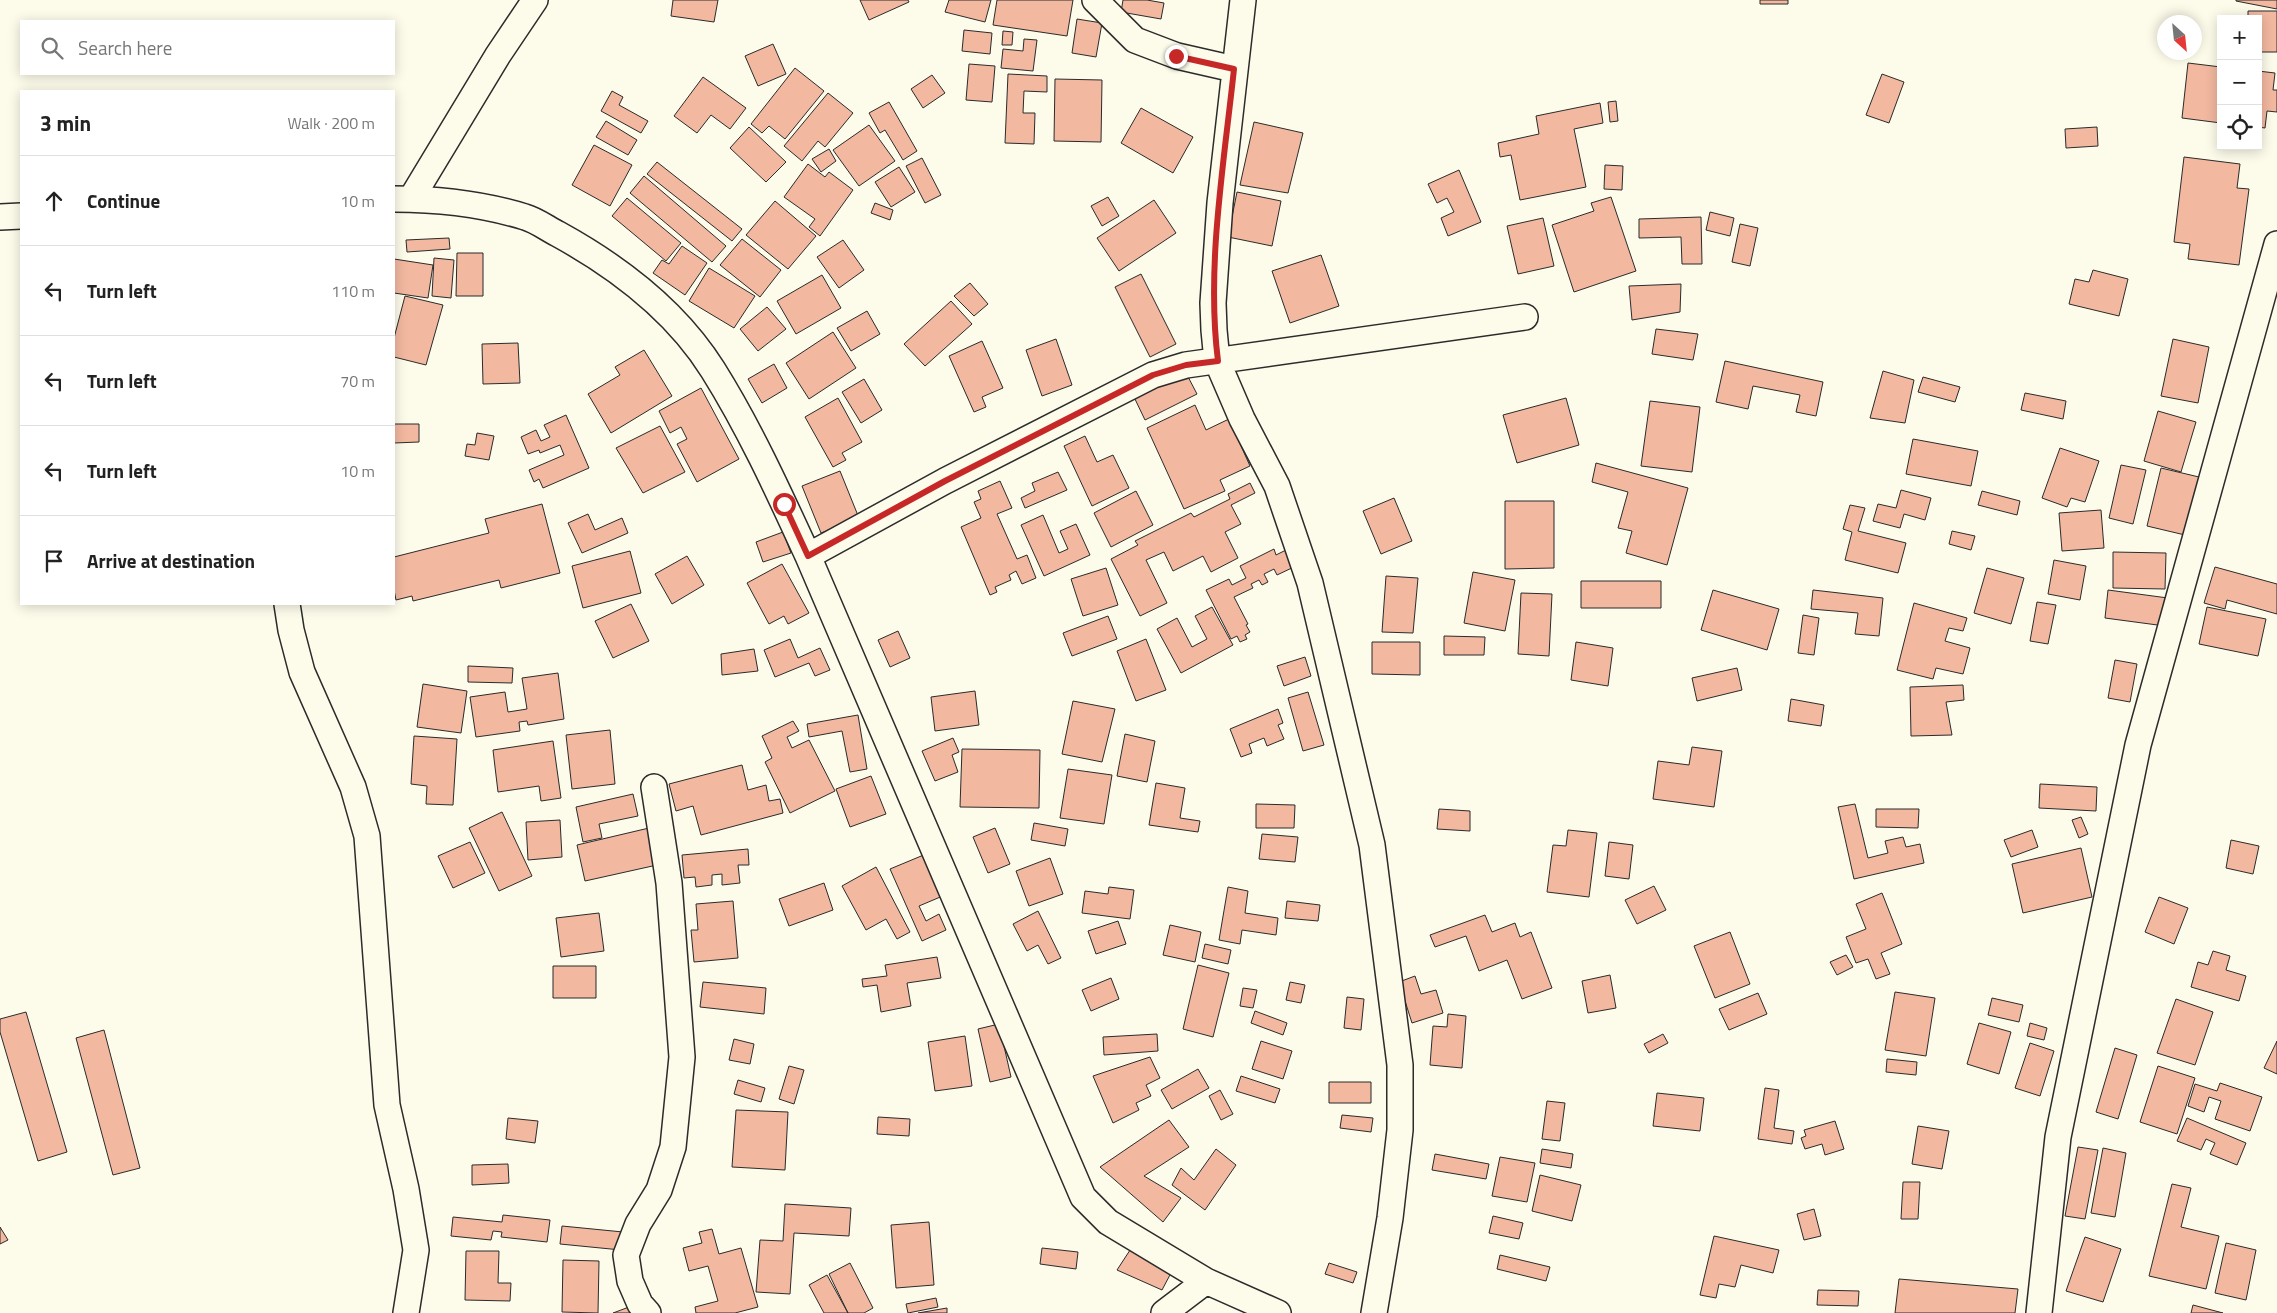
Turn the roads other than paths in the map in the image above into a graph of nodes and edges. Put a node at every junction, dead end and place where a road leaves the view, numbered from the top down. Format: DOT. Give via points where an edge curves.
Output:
graph roads {
  1 [pos="535,0"];
  2 [pos="1095,0"];
  3 [pos="1243,0"];
  4 [pos="1234,69"];
  5 [pos="402,199"];
  6 [pos="20,216"];
  7 [pos="0,217"];
  8 [pos="2277,244"];
  9 [pos="1525,317"];
  10 [pos="1218,361"];
  11 [pos="808,556"];
  12 [pos="287,605"];
  13 [pos="654,787"];
  14 [pos="1206,1282"];
  15 [pos="406,1313"];
  16 [pos="648,1313"];
  17 [pos="1164,1313"];
  18 [pos="1278,1313"];
  19 [pos="1374,1313"];
  20 [pos="2039,1313"];
  1 -- 5 [label="street"];
  2 -- 4 [label="street" via="1135,40 1176,56"];
  3 -- 4 [label="street"];
  4 -- 10 [label="street" via="1214,294"];
  5 -- 11 [label="street" via="477,205 527,217 588,251 645,292 677,324 712,369 761,455"];
  6 -- 7 [label="street"];
  8 -- 20 [label="street" via="2138,745 2058,1137"];
  9 -- 10 [label="street"];
  10 -- 11 [label="street" via="1186,365 1153,375 953,477"];
  10 -- 19 [label="street" via="1242,419 1277,486 1310,583 1372,845 1400,1065 1400,1130 1392,1208"];
  11 -- 14 [label="street" via="1083,1197 1108,1222"];
  12 -- 15 [label="street" via="302,672 353,787 367,836 387,1105 416,1250"];
  13 -- 16 [label="street" via="669,883 682,1056 673,1146 659,1190 638,1224 626,1255 630,1282"];
  14 -- 17 [label="street"];
  14 -- 18 [label="street"];
}
